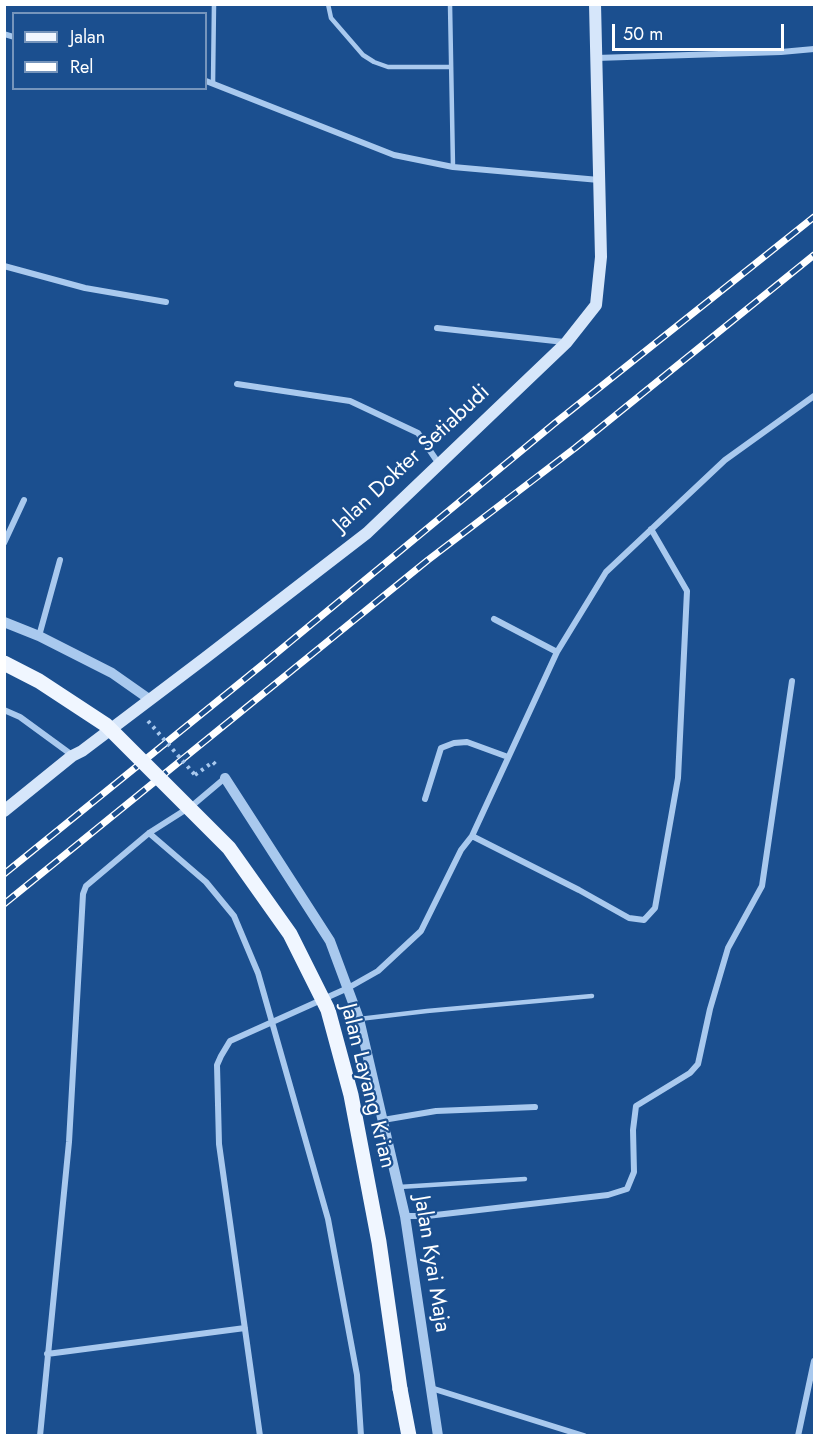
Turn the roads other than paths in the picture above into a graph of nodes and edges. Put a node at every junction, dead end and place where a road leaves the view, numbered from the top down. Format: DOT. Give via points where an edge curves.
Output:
graph roads {
  1 [pos="214,4"];
  2 [pos="328,4"];
  3 [pos="450,4"];
  4 [pos="595,4"];
  5 [pos="814,49"];
  6 [pos="595,58"];
  7 [pos="451,67"];
  8 [pos="207,81"];
  9 [pos="213,83"];
  10 [pos="453,166"];
  11 [pos="599,180"];
  12 [pos="4,266"];
  13 [pos="166,302"];
  14 [pos="437,328"];
  15 [pos="566,343"];
  16 [pos="237,384"];
  17 [pos="814,396"];
  18 [pos="439,464"];
  19 [pos="24,500"];
  20 [pos="651,529"];
  21 [pos="4,543"];
  22 [pos="60,560"];
  23 [pos="494,619"];
  24 [pos="4,622"];
  25 [pos="39,636"];
  26 [pos="557,652"];
  27 [pos="4,663"];
  28 [pos="792,681"];
  29 [pos="149,699"];
  30 [pos="4,710"];
  31 [pos="77,753"];
  32 [pos="508,757"];
  33 [pos="225,778"];
  34 [pos="425,799"];
  35 [pos="4,811"];
  36 [pos="149,833"];
  37 [pos="472,836"];
  38 [pos="348,988"];
  39 [pos="592,996"];
  40 [pos="359,1019"];
  41 [pos="271,1022"];
  42 [pos="535,1107"];
  43 [pos="382,1120"];
  44 [pos="525,1179"];
  45 [pos="399,1187"];
  46 [pos="405,1216"];
  47 [pos="245,1328"];
  48 [pos="47,1354"];
  49 [pos="814,1360"];
  50 [pos="430,1388"];
  51 [pos="40,1436"];
  52 [pos="260,1436"];
  53 [pos="361,1436"];
  54 [pos="409,1436"];
  55 [pos="438,1436"];
  56 [pos="584,1436"];
  57 [pos="798,1436"];
  1 -- 9 [label="lane"];
  2 -- 7 [label="lane" via="331,18 374,62 388,67"];
  3 -- 7 [label="lane"];
  4 -- 6 [label="main road, Jalan Dokter Setiabudi"];
  5 -- 6 [label="street"];
  6 -- 11 [label="main road, Jalan Dokter Setiabudi"];
  7 -- 10 [label="lane"];
  8 -- 9 [label="street"];
  9 -- 10 [label="street" via="394,155"];
  10 -- 11 [label="street"];
  11 -- 15 [label="main road, Jalan Dokter Setiabudi" via="601,257 596,305"];
  12 -- 13 [label="street" via="85,288"];
  14 -- 15 [label="street"];
  15 -- 18 [label="main road, Jalan Dokter Setiabudi"];
  16 -- 18 [label="street" via="350,401 418,433"];
  17 -- 20 [label="street" via="725,460"];
  18 -- 29 [label="main road, Jalan Dokter Setiabudi" via="367,533"];
  19 -- 21 [label="street"];
  20 -- 26 [label="street" via="606,572"];
  20 -- 37 [label="street" via="687,591 678,777 655,908 644,920 629,918"];
  22 -- 25 [label="street"];
  23 -- 26 [label="street"];
  24 -- 25 [label="street"];
  25 -- 29 [label="street" via="112,673"];
  26 -- 32 [label="street"];
  27 -- 54 [label="main road, Jalan Layang Krian, bridge" via="106,725 229,848 290,934 328,1010 351,1095"];
  28 -- 46 [label="street" via="762,886 728,948 698,1064 636,1106 634,1172 627,1190"];
  29 -- 31 [label="main road, Jalan Dokter Setiabudi"];
  30 -- 31 [label="street"];
  31 -- 35 [label="main road, Jalan Dokter Setiabudi"];
  32 -- 34 [label="street" via="467,742 441,748"];
  32 -- 37 [label="street"];
  33 -- 36 [label="street" via="193,805"];
  33 -- 38 [label="street, Jalan Kyai Maja" via="330,941"];
  36 -- 41 [label="street" via="206,882 234,916 258,973"];
  36 -- 48 [label="street" via="86,886 83,894 69,1142"];
  37 -- 38 [label="street" via="461,850 421,931 378,971"];
  38 -- 40 [label="street, Jalan Kyai Maja"];
  38 -- 41 [label="street"];
  39 -- 40 [label="lane"];
  40 -- 43 [label="street, Jalan Kyai Maja"];
  41 -- 47 [label="street" via="230,1041 218,1065 219,1144"];
  41 -- 53 [label="street" via="328,1219 357,1375"];
  42 -- 43 [label="street" via="436,1111"];
  43 -- 45 [label="street, Jalan Kyai Maja"];
  44 -- 45 [label="lane"];
  45 -- 46 [label="street, Jalan Kyai Maja"];
  46 -- 50 [label="street, Jalan Kyai Maja"];
  47 -- 48 [label="street"];
  47 -- 52 [label="street"];
  48 -- 51 [label="street"];
  49 -- 57 [label="street"];
  50 -- 55 [label="street, Jalan Kyai Maja"];
  50 -- 56 [label="street"];
}
